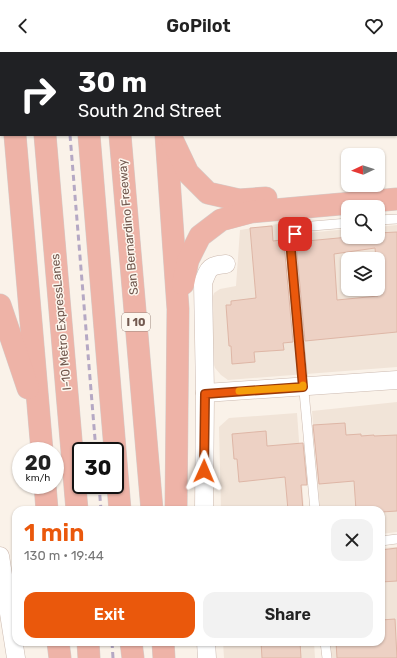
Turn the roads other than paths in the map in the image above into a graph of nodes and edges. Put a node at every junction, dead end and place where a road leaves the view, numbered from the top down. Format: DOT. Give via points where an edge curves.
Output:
graph roads {
  1 [pos="15,136"];
  2 [pos="45,136"];
  3 [pos="89,136"];
  4 [pos="120,136"];
  5 [pos="166,136"];
  6 [pos="171,136"];
  7 [pos="397,187"];
  8 [pos="397,199"];
  9 [pos="397,219"];
  10 [pos="385,220"];
  11 [pos="341,224"];
  12 [pos="226,264"];
  13 [pos="0,305"];
  14 [pos="178,309"];
  15 [pos="397,380"];
  16 [pos="303,387"];
  17 [pos="205,394"];
  18 [pos="39,424"];
  19 [pos="41,442"];
  20 [pos="46,494"];
  21 [pos="47,506"];
  22 [pos="77,506"];
  23 [pos="120,506"];
  24 [pos="152,506"];
  25 [pos="176,506"];
  26 [pos="204,506"];
  27 [pos="315,506"];
  28 [pos="397,539"];
  29 [pos="385,540"];
  30 [pos="0,556"];
  31 [pos="12,632"];
  32 [pos="14,646"];
  33 [pos="58,646"];
  34 [pos="88,646"];
  35 [pos="131,646"];
  36 [pos="163,646"];
  37 [pos="206,646"];
  38 [pos="326,646"];
  39 [pos="16,658"];
  40 [pos="60,658"];
  41 [pos="89,658"];
  42 [pos="132,658"];
  43 [pos="164,658"];
  44 [pos="207,658"];
  45 [pos="327,658"];
  1 -- 18 [label="highway"];
  2 -- 22 [label="highway, I-10 Metro ExpressLanes"];
  3 -- 23 [label="highway"];
  4 -- 24 [label="highway, San Bernardino Freeway / I 10"];
  5 -- 14 [label="highway"];
  6 -- 7 [label="highway" via="188,173 208,193 216,195 239,200"];
  8 -- 14 [label="highway" via="251,212 221,220 200,236 188,260"];
  9 -- 10 [label="lane"];
  11 -- 16 [label="lane" via="300,227 290,240"];
  12 -- 17 [label="street" via="213,266 207,272 203,283"];
  13 -- 18 [label="highway"];
  14 -- 25 [label="highway"];
  15 -- 16 [label="street"];
  16 -- 17 [label="street"];
  16 -- 27 [label="lane"];
  17 -- 26 [label="street"];
  18 -- 19 [label="highway"];
  20 -- 21 [label="highway"];
  28 -- 29 [label="lane"];
  30 -- 31 [label="street"];
  32 -- 39 [label="street"];
  33 -- 40 [label="highway"];
  34 -- 41 [label="highway"];
  35 -- 42 [label="highway"];
  36 -- 43 [label="highway"];
  37 -- 44 [label="street"];
  38 -- 45 [label="lane"];
}
